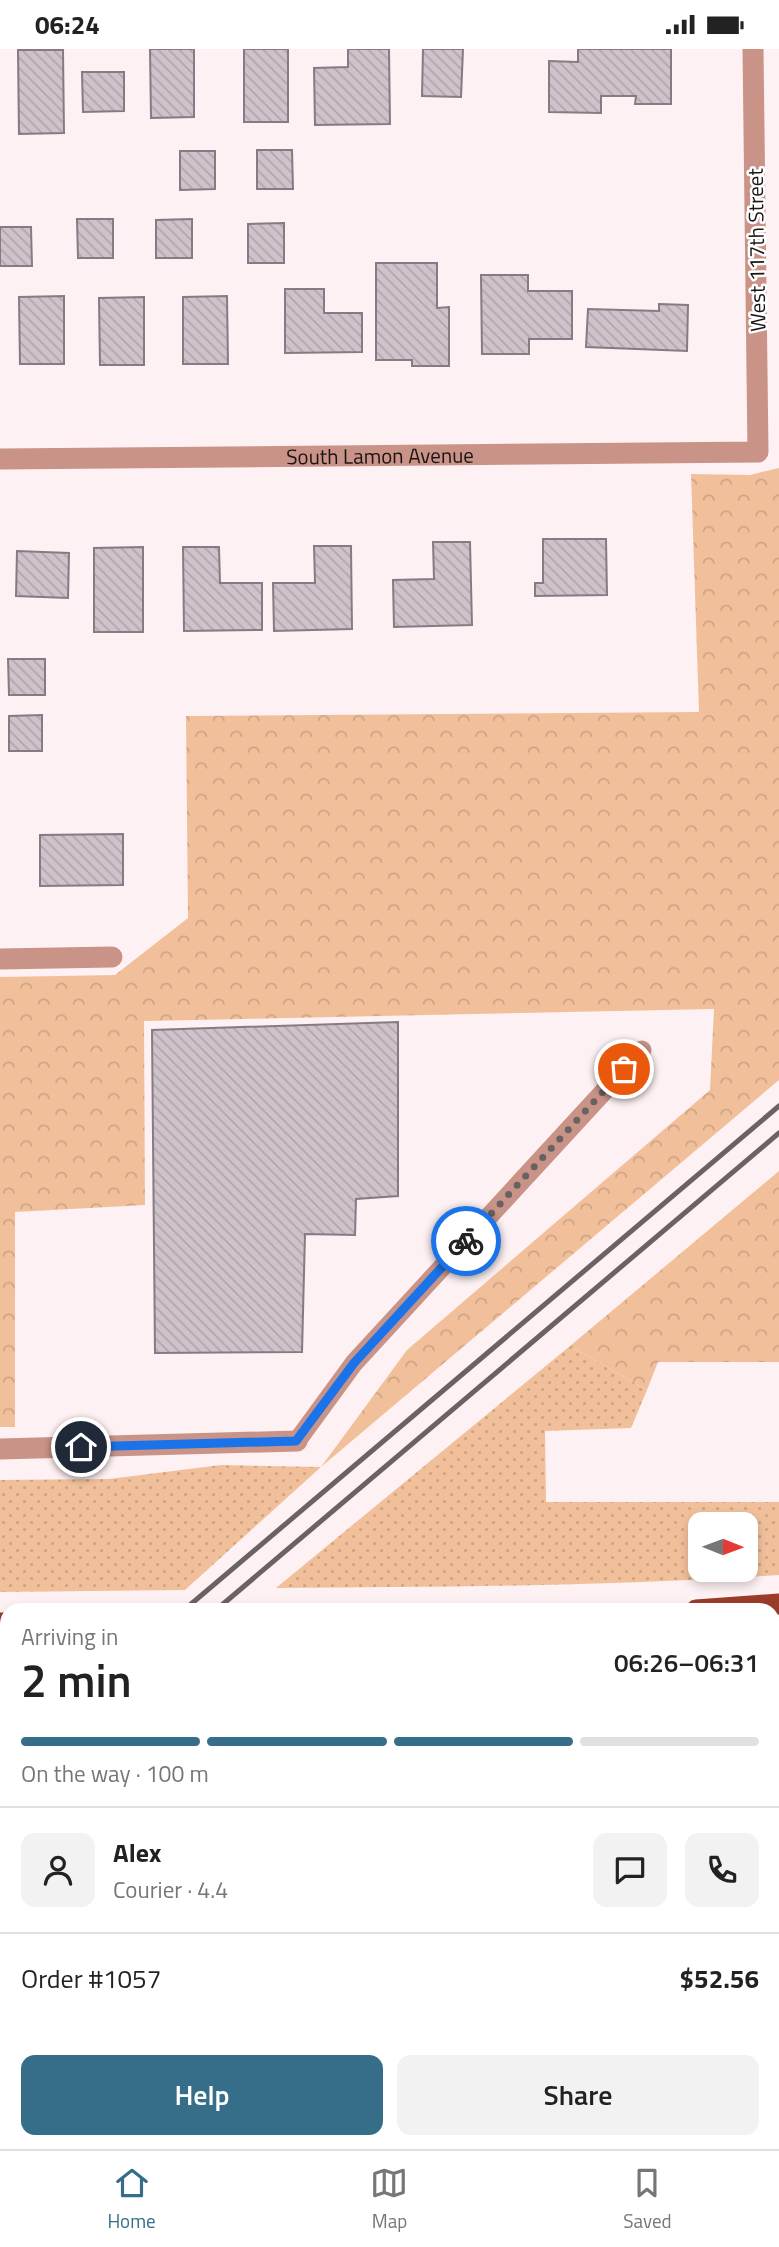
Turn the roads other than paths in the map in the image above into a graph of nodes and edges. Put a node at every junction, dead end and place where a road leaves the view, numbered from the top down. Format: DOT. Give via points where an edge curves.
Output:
graph roads {
  1 [pos="753,49"];
  2 [pos="758,452"];
  3 [pos="0,459"];
  4 [pos="112,957"];
  5 [pos="0,959"];
  6 [pos="642,1050"];
  7 [pos="296,1441"];
  8 [pos="0,1449"];
  1 -- 2 [label="street, West 117th Street"];
  2 -- 3 [label="street, South Lamon Avenue"];
  4 -- 5 [label="street"];
  6 -- 7 [label="lane" via="354,1363"];
  7 -- 8 [label="street"];
}
